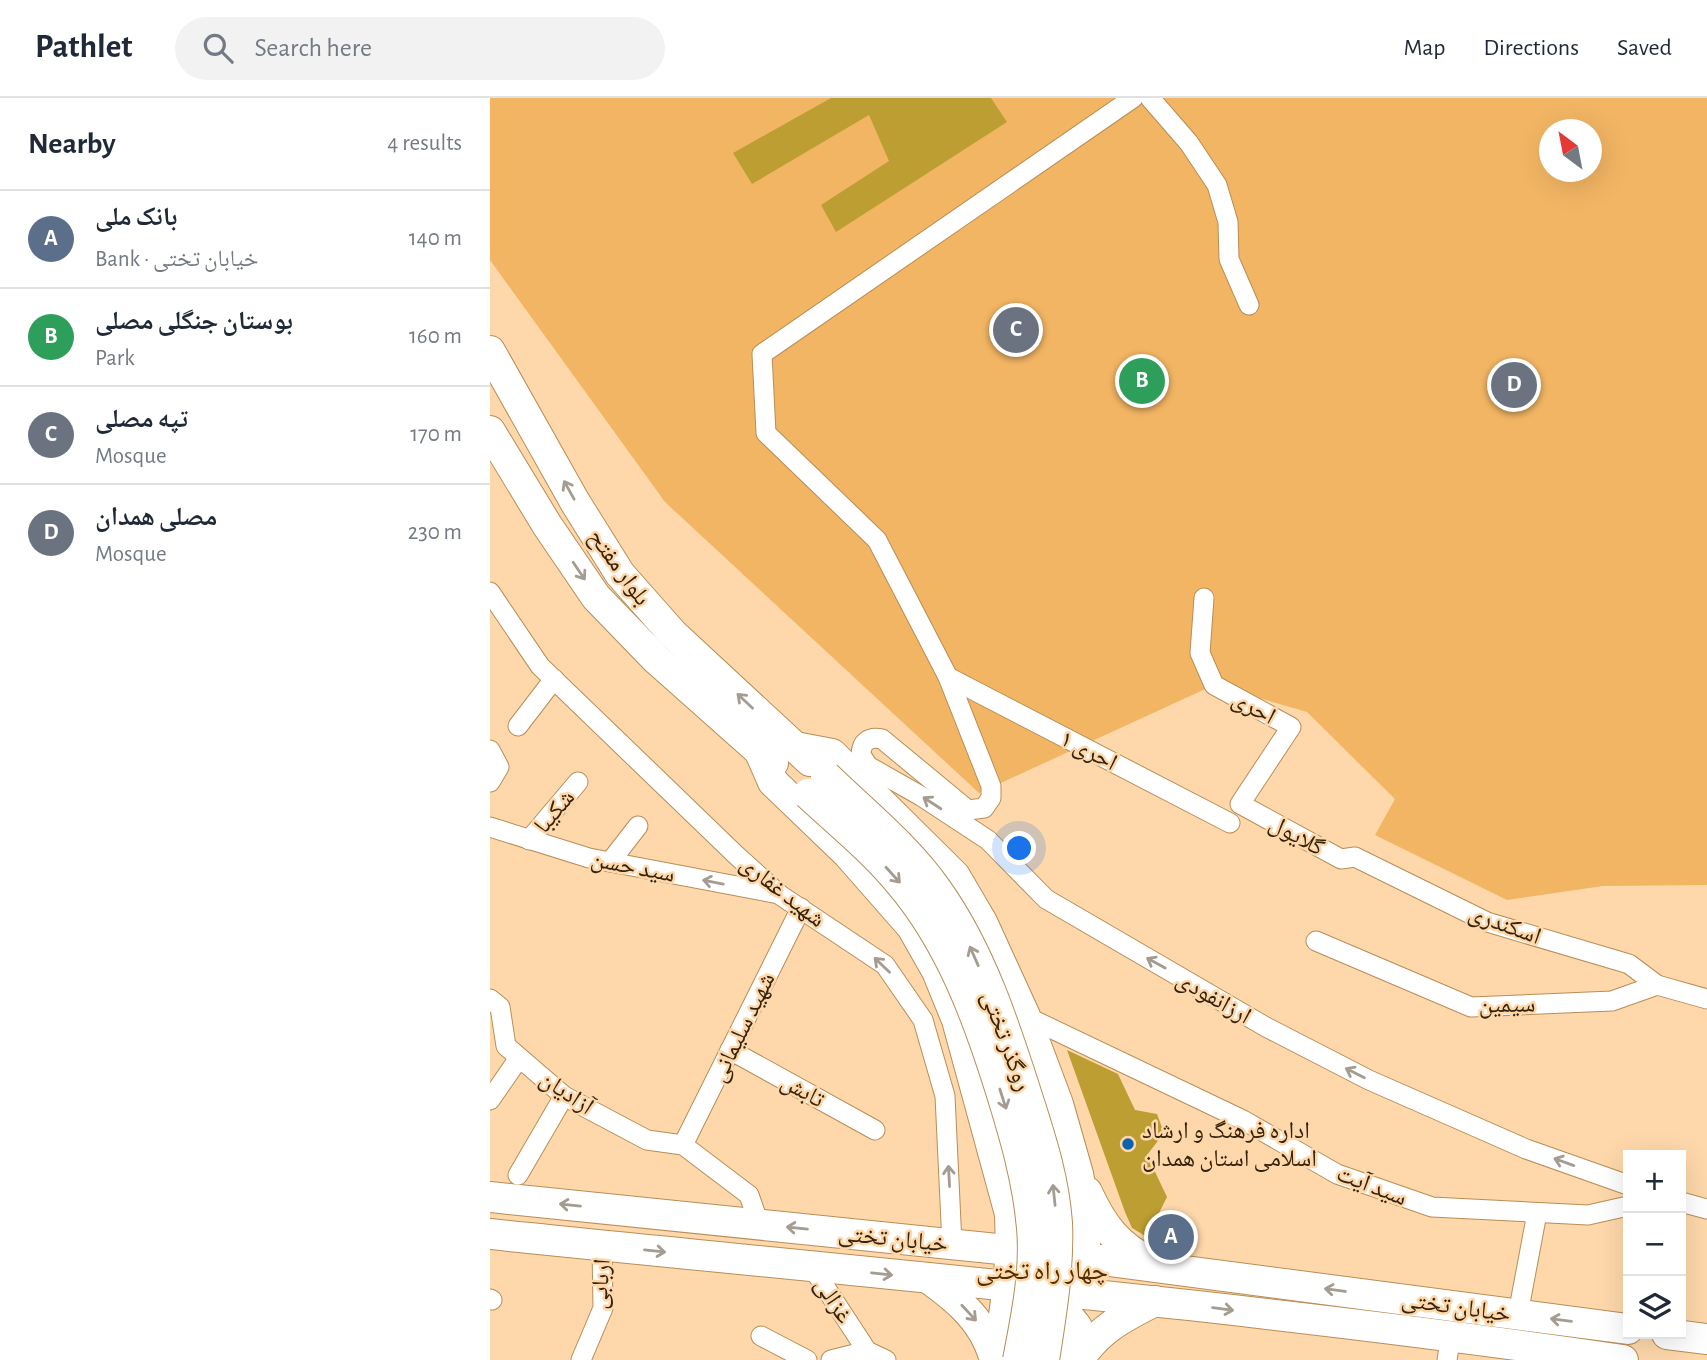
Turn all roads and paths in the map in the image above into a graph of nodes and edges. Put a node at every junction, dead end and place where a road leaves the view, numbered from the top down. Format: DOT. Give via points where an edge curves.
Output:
graph roads {
  1 [pos="1133,98"];
  2 [pos="1150,98"];
  3 [pos="1250,305"];
  4 [pos="490,351"];
  5 [pos="490,430"];
  6 [pos="491,596"];
  7 [pos="1204,598"];
  8 [pos="948,677"];
  9 [pos="554,679"];
  10 [pos="518,726"];
  11 [pos="490,750"];
  12 [pos="759,750"];
  13 [pos="868,766"];
  14 [pos="822,774"];
  15 [pos="490,782"];
  16 [pos="578,782"];
  17 [pos="1240,804"];
  18 [pos="1230,823"];
  19 [pos="638,826"];
  20 [pos="490,827"];
  21 [pos="529,840"];
  22 [pos="1355,857"];
  23 [pos="610,862"];
  24 [pos="780,895"];
  25 [pos="801,908"];
  26 [pos="1316,941"];
  27 [pos="1657,985"];
  28 [pos="490,999"];
  29 [pos="1707,999"];
  30 [pos="1025,1016"];
  31 [pos="730,1050"];
  32 [pos="519,1058"];
  33 [pos="564,1096"];
  34 [pos="490,1100"];
  35 [pos="875,1130"];
  36 [pos="989,1137"];
  37 [pos="683,1145"];
  38 [pos="1078,1174"];
  39 [pos="518,1175"];
  40 [pos="1623,1183"];
  41 [pos="490,1197"];
  42 [pos="1686,1203"];
  43 [pos="1623,1207"];
  44 [pos="1707,1209"];
  45 [pos="1085,1213"];
  46 [pos="1537,1213"];
  47 [pos="1010,1214"];
  48 [pos="759,1224"];
  49 [pos="490,1234"];
  50 [pos="956,1244"];
  51 [pos="602,1246"];
  52 [pos="1011,1250"];
  53 [pos="1086,1258"];
  54 [pos="813,1267"];
  55 [pos="1164,1268"];
  56 [pos="928,1278"];
  57 [pos="1009,1286"];
  58 [pos="1084,1294"];
  59 [pos="1155,1301"];
  60 [pos="1518,1314"];
  61 [pos="1003,1320"];
  62 [pos="1623,1328"];
  63 [pos="761,1336"];
  64 [pos="1686,1336"];
  65 [pos="1707,1339"];
  66 [pos="1449,1347"];
  67 [pos="867,1351"];
  68 [pos="581,1360"];
  69 [pos="807,1360"];
  70 [pos="831,1360"];
  71 [pos="886,1360"];
  72 [pos="996,1360"];
  73 [pos="1018,1360"];
  74 [pos="1044,1360"];
  75 [pos="1073,1360"];
  76 [pos="1079,1360"];
  77 [pos="1623,1360"];
  1 -- 8 [label="street" via="762,354 766,433 877,540"];
  2 -- 3 [label="street" via="1217,185 1228,222 1229,259"];
  14 -- 4 [label="main road, بلوار مفتح, one-way" via="673,634 620,574"];
  5 -- 12 [label="main road, بلوار مفتح, one-way" via="596,597 656,659"];
  6 -- 9 [label="street, شهید غفاری"];
  7 -- 17 [label="street, احری" via="1200,653 1214,685 1291,727"];
  8 -- 13 [label="street" via="991,786 988,804 968,810 882,739 864,743 861,755"];
  8 -- 18 [label="street, احری ۱"];
  9 -- 10 [label="street"];
  9 -- 24 [label="street, شهید غفاری"];
  11 -- 15 [label="street" via="499,767"];
  12 -- 14 [label="main road, بلوار مفتح"];
  12 -- 36 [label="main road" via="773,782 848,854 912,927 957,1020"];
  13 -- 14 [label="street, ارزانفودی"];
  40 -- 13 [label="street, ارزانفودی, one-way" via="1526,1149 1368,1080 1266,1027 1045,899 988,840"];
  14 -- 30 [label="main road" via="955,876 982,922"];
  14 -- 73 [label="main road, روگذر تختی, one-way, bridge" via="920,910 952,963 981,1031 1014,1133 1032,1229"];
  74 -- 14 [label="main road, روگذر تختی, one-way, bridge" via="1057,1244 1053,1184 1000,1014 965,936 936,888"];
  16 -- 21 [label="street, شکیبا"];
  17 -- 22 [label="street, گلایول" via="1341,859"];
  19 -- 23 [label="street"];
  20 -- 21 [label="street, سید حسن"];
  21 -- 23 [label="street, سید حسن"];
  22 -- 27 [label="street, اسکندری" via="1487,922 1629,964"];
  24 -- 23 [label="street, سید حسن, one-way"];
  24 -- 25 [label="street, شهید غفاری"];
  25 -- 31 [label="street, شهید سلیمانی"];
  50 -- 25 [label="street, شهید غفاری, one-way" via="944,1096 923,1020 884,965"];
  26 -- 27 [label="street, سیمین" via="1471,1007 1612,1001"];
  27 -- 29 [label="street"];
  28 -- 32 [label="street, آزادیان" via="500,1007 506,1046"];
  30 -- 38 [label="main road"];
  30 -- 46 [label="street, سید آیت" via="1243,1120 1337,1174 1432,1207"];
  31 -- 35 [label="street, تابش"];
  31 -- 37 [label="street, شهید سلیمانی"];
  32 -- 33 [label="street, آزادیان"];
  32 -- 34 [label="street"];
  33 -- 37 [label="street, آزادیان" via="648,1140"];
  33 -- 39 [label="street"];
  36 -- 47 [label="main road"];
  36 -- 50 [label="main road" via="995,1218 981,1237"];
  37 -- 48 [label="street" via="749,1195"];
  38 -- 45 [label="main road"];
  38 -- 55 [label="main road" via="1111,1235 1129,1251"];
  48 -- 41 [label="main road, خیابان تختی, one-way"];
  42 -- 44 [label="street"];
  43 -- 46 [label="street, سید آیت" via="1588,1215"];
  45 -- 47 [label="main road" via="1061,1234 1043,1237 1026,1230"];
  45 -- 53 [label="main road"];
  46 -- 60 [label="street"];
  47 -- 52 [label="main road"];
  50 -- 48 [label="main road, خیابان تختی, one-way"];
  49 -- 51 [label="main road, خیابان تختی"];
  50 -- 52 [label="main road, خیابان تختی"];
  51 -- 54 [label="main road, خیابان تختی, one-way"];
  51 -- 68 [label="street, اربابی" via="603,1308"];
  52 -- 53 [label="main road, خیابان تختی"];
  52 -- 57 [label="main road"];
  53 -- 55 [label="main road, خیابان تختی"];
  53 -- 58 [label="main road"];
  54 -- 56 [label="main road, خیابان تختی, one-way"];
  54 -- 67 [label="street, غزالی"];
  60 -- 55 [label="main road, خیابان تختی, one-way"];
  56 -- 57 [label="main road, خیابان تختی"];
  56 -- 72 [label="main road, one-way" via="981,1326"];
  57 -- 58 [label="main road, خیابان تختی"];
  57 -- 61 [label="main road"];
  58 -- 59 [label="main road, خیابان تختی"];
  59 -- 66 [label="main road, خیابان تختی, one-way"];
  59 -- 76 [label="main road" via="1110,1326"];
  62 -- 60 [label="main road, خیابان تختی, one-way"];
  61 -- 72 [label="main road"];
  61 -- 75 [label="main road" via="1026,1305 1054,1305 1077,1327"];
  63 -- 69 [label="street"];
  64 -- 65 [label="main road"];
  66 -- 77 [label="main road, خیابان تختی"];
  67 -- 70 [label="street"];
  67 -- 71 [label="street, غزالی"];
}
